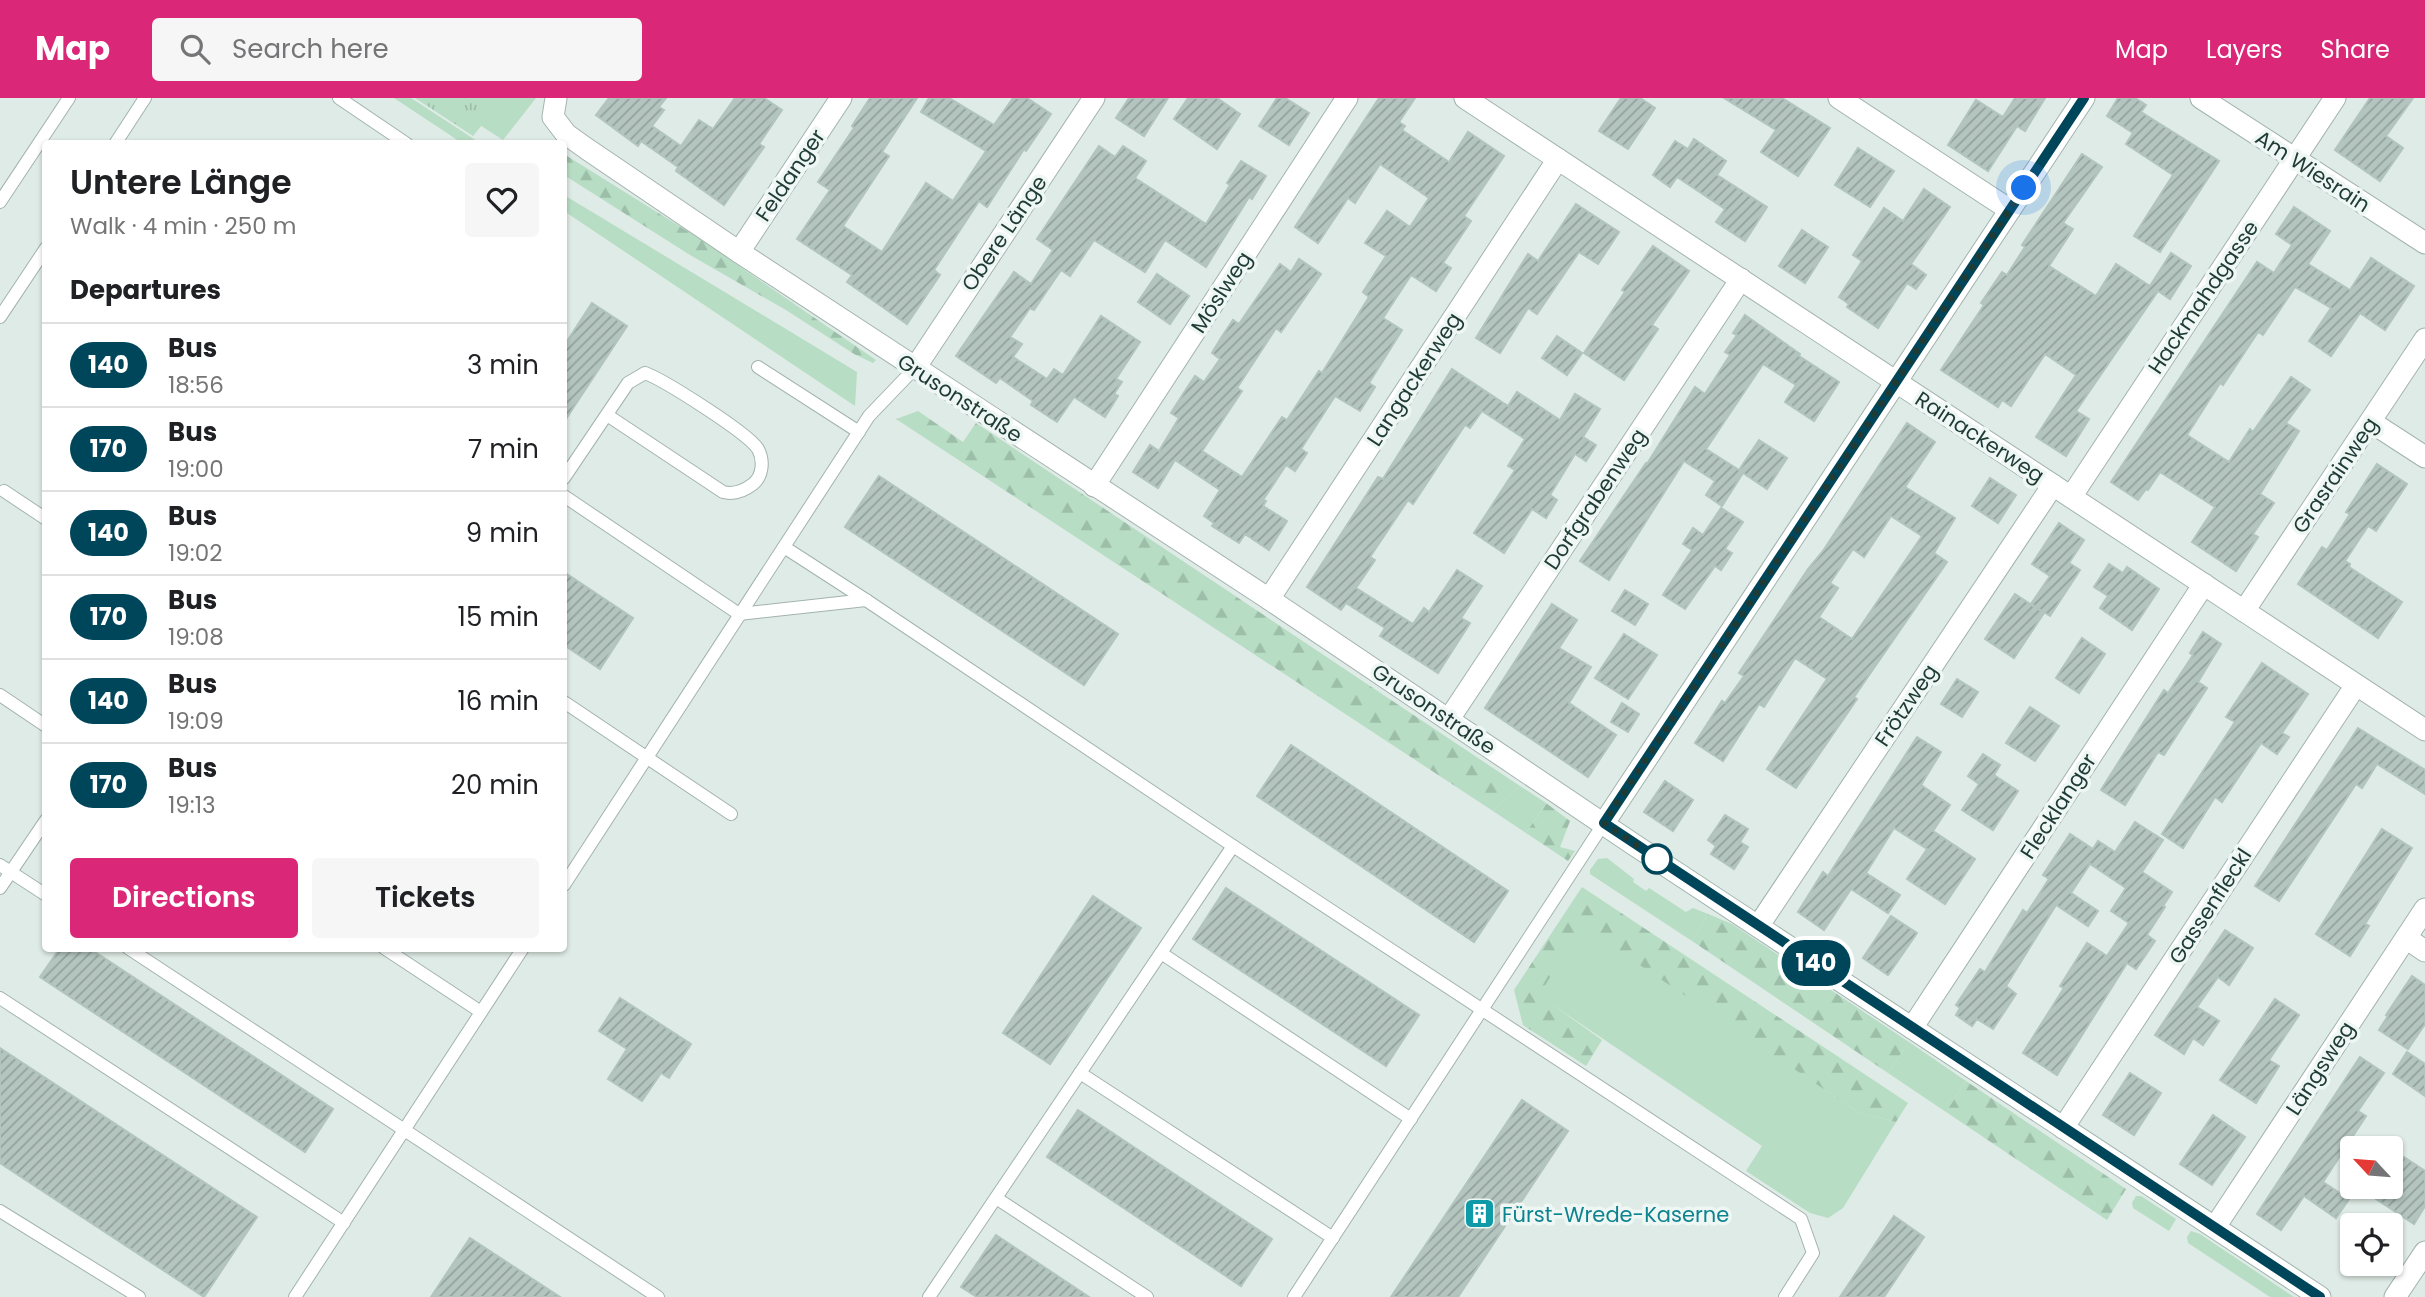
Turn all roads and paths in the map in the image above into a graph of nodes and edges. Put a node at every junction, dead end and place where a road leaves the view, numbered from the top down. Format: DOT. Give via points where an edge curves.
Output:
graph roads {
  1 [pos="69,98"];
  2 [pos="145,98"];
  3 [pos="339,98"];
  4 [pos="841,98"];
  5 [pos="1094,98"];
  6 [pos="1347,98"];
  7 [pos="1465,98"];
  8 [pos="1839,98"];
  9 [pos="2084,98"];
  10 [pos="2201,98"];
  11 [pos="2335,98"];
  12 [pos="1492,105"];
  13 [pos="555,107"];
  14 [pos="118,140"];
  15 [pos="401,140"];
  16 [pos="1558,159"];
  17 [pos="2294,159"];
  18 [pos="0,202"];
  19 [pos="2010,210"];
  20 [pos="2425,243"];
  21 [pos="739,252"];
  22 [pos="42,254"];
  23 [pos="1741,279"];
  24 [pos="0,317"];
  25 [pos="2425,339"];
  26 [pos="758,367"];
  27 [pos="915,368"];
  28 [pos="1896,382"];
  29 [pos="607,415"];
  30 [pos="2371,422"];
  31 [pos="859,432"];
  32 [pos="2425,457"];
  33 [pos="567,474"];
  34 [pos="1094,486"];
  35 [pos="4,491"];
  36 [pos="2062,491"];
  37 [pos="567,498"];
  38 [pos="42,516"];
  39 [pos="784,547"];
  40 [pos="2204,584"];
  41 [pos="1269,599"];
  42 [pos="866,600"];
  43 [pos="2244,611"];
  44 [pos="739,614"];
  45 [pos="2356,685"];
  46 [pos="0,695"];
  47 [pos="567,704"];
  48 [pos="1449,719"];
  49 [pos="42,723"];
  50 [pos="2425,730"];
  51 [pos="647,757"];
  52 [pos="731,814"];
  53 [pos="1604,823"];
  54 [pos="42,825"];
  55 [pos="1233,846"];
  56 [pos="5,868"];
  57 [pos="567,881"];
  58 [pos="0,888"];
  59 [pos="42,892"];
  60 [pos="2425,909"];
  61 [pos="1759,925"];
  62 [pos="2406,938"];
  63 [pos="2425,951"];
  64 [pos="134,952"];
  65 [pos="390,952"];
  66 [pos="520,952"];
  67 [pos="1161,954"];
  68 [pos="0,998"];
  69 [pos="1482,1011"];
  70 [pos="481,1012"];
  71 [pos="1912,1028"];
  72 [pos="1080,1073"];
  73 [pos="1410,1119"];
  74 [pos="2063,1128"];
  75 [pos="405,1129"];
  76 [pos="996,1198"];
  77 [pos="0,1211"];
  78 [pos="344,1223"];
  79 [pos="2215,1227"];
  80 [pos="1333,1238"];
  81 [pos="2425,1252"];
  82 [pos="139,1297"];
  83 [pos="295,1297"];
  84 [pos="658,1297"];
  85 [pos="929,1297"];
  86 [pos="1147,1297"];
  87 [pos="1294,1297"];
  88 [pos="1785,1297"];
  89 [pos="2320,1297"];
  90 [pos="2395,1297"];
  1 -- 18 [label="lane"];
  2 -- 14 [label="lane"];
  3 -- 15 [label="lane"];
  4 -- 21 [label="street, Feldanger"];
  5 -- 27 [label="street, Obere Länge"];
  6 -- 34 [label="street, Möslweg"];
  7 -- 12 [label="street, Rainackerweg"];
  8 -- 19 [label="street"];
  9 -- 19 [label="street"];
  10 -- 17 [label="street, Am Wiesrain"];
  11 -- 17 [label="street, Hackmahdgasse"];
  12 -- 16 [label="street, Rainackerweg"];
  13 -- 21 [label="street, Grusonstraße" via="566,134"];
  16 -- 23 [label="street, Rainackerweg"];
  16 -- 41 [label="street, Langackerweg"];
  17 -- 20 [label="street, Am Wiesrain"];
  17 -- 36 [label="street, Hackmahdgasse"];
  19 -- 28 [label="street"];
  21 -- 27 [label="street, Grusonstraße"];
  22 -- 24 [label="lane"];
  23 -- 28 [label="street, Rainackerweg"];
  23 -- 48 [label="street, Dorfgrabenweg"];
  25 -- 30 [label="street, Grasrainweg"];
  26 -- 31 [label="lane"];
  27 -- 31 [label="lane"];
  27 -- 34 [label="street, Grusonstraße"];
  28 -- 36 [label="street, Rainackerweg"];
  28 -- 53 [label="street"];
  29 -- 29 [label="lane" via="723,492 745,490 761,471 760,452 741,432 645,373 628,383"];
  29 -- 33 [label="lane"];
  30 -- 32 [label="street"];
  30 -- 43 [label="street, Grasrainweg"];
  31 -- 39 [label="lane"];
  34 -- 41 [label="street, Grusonstraße"];
  35 -- 38 [label="lane"];
  36 -- 40 [label="street, Rainackerweg"];
  36 -- 61 [label="street, Frötzweg"];
  37 -- 44 [label="lane"];
  39 -- 42 [label="lane"];
  39 -- 44 [label="lane"];
  40 -- 43 [label="street, Rainackerweg"];
  40 -- 71 [label="street, Flecklanger"];
  41 -- 48 [label="street, Grusonstraße"];
  42 -- 44 [label="lane"];
  42 -- 55 [label="lane"];
  43 -- 45 [label="street, Rainackerweg"];
  44 -- 51 [label="lane"];
  45 -- 50 [label="street, Rainackerweg"];
  45 -- 74 [label="street, Gassenfleckl"];
  46 -- 49 [label="lane"];
  47 -- 51 [label="lane"];
  48 -- 53 [label="street, Grusonstraße"];
  51 -- 52 [label="lane"];
  51 -- 57 [label="lane"];
  53 -- 61 [label="street, Grusonstraße"];
  53 -- 69 [label="lane"];
  54 -- 56 [label="lane"];
  55 -- 67 [label="lane"];
  55 -- 69 [label="lane"];
  56 -- 58 [label="lane"];
  56 -- 59 [label="lane"];
  60 -- 62 [label="street, Längsweg"];
  61 -- 71 [label="street, Grusonstraße"];
  62 -- 63 [label="street"];
  62 -- 79 [label="street, Längsweg"];
  64 -- 75 [label="lane"];
  65 -- 70 [label="lane"];
  66 -- 70 [label="lane"];
  67 -- 72 [label="lane"];
  67 -- 73 [label="lane"];
  68 -- 78 [label="lane"];
  69 -- 73 [label="lane"];
  69 -- 88 [label="lane" via="1801,1219 1813,1253"];
  70 -- 75 [label="lane"];
  71 -- 74 [label="street, Grusonstraße"];
  72 -- 76 [label="lane"];
  72 -- 80 [label="lane"];
  73 -- 80 [label="lane"];
  74 -- 79 [label="street, Grusonstraße"];
  75 -- 78 [label="lane"];
  75 -- 84 [label="lane"];
  76 -- 85 [label="lane"];
  76 -- 86 [label="lane"];
  77 -- 82 [label="lane"];
  78 -- 83 [label="lane"];
  79 -- 89 [label="street, Grusonstraße"];
  80 -- 87 [label="lane"];
  81 -- 90 [label="street"];
}
